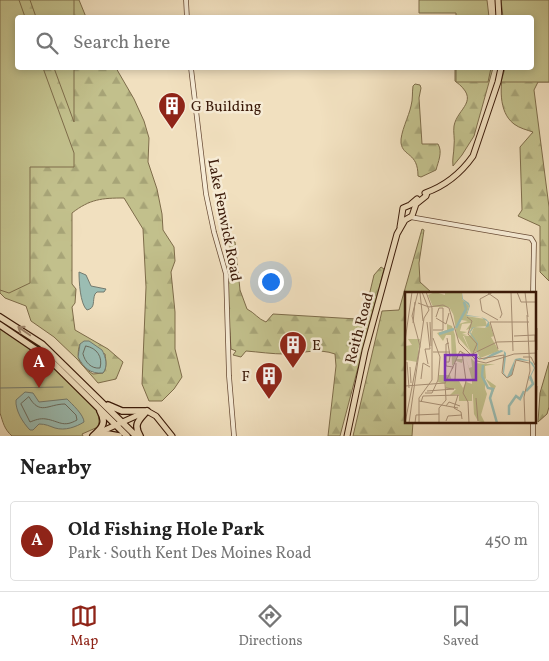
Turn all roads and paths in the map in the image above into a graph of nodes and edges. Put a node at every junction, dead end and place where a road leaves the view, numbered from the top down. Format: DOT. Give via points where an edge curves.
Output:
graph roads {
  1 [pos="186,0"];
  2 [pos="498,0"];
  3 [pos="187,15"];
  4 [pos="499,15"];
  5 [pos="191,70"];
  6 [pos="500,70"];
  7 [pos="427,193"];
  8 [pos="409,206"];
  9 [pos="414,211"];
  10 [pos="402,213"];
  11 [pos="408,218"];
  12 [pos="421,218"];
  13 [pos="400,227"];
  14 [pos="533,292"];
  15 [pos="0,317"];
  16 [pos="0,325"];
  17 [pos="104,403"];
  18 [pos="97,407"];
  19 [pos="147,411"];
  20 [pos="122,422"];
  21 [pos="532,423"];
  22 [pos="116,425"];
  23 [pos="93,436"];
  24 [pos="119,436"];
  25 [pos="127,436"];
  26 [pos="138,436"];
  27 [pos="172,436"];
  28 [pos="234,436"];
  29 [pos="346,436"];
  30 [pos="533,436"];
  1 -- 3 [label="street"];
  2 -- 4 [label="main road"];
  5 -- 28 [label="street, Lake Fenwick Road" via="206,194 226,274"];
  6 -- 7 [label="main road" via="473,156 453,178"];
  7 -- 8 [label="main road"];
  7 -- 9 [label="main road"];
  8 -- 9 [label="main road"];
  8 -- 10 [label="main road" via="404,206"];
  9 -- 11 [label="main road"];
  9 -- 12 [label="street"];
  10 -- 11 [label="main road"];
  10 -- 13 [label="main road, Reith Road"];
  11 -- 12 [label="street"];
  11 -- 13 [label="main road, Reith Road"];
  12 -- 14 [label="street" via="531,238 534,243"];
  13 -- 29 [label="main road, Reith Road" via="365,351"];
  17 -- 15 [label="highway, one-way" via="42,344"];
  16 -- 18 [label="highway" via="47,357"];
  17 -- 19 [label="highway" via="122,411"];
  17 -- 20 [label="highway"];
  18 -- 22 [label="highway"];
  18 -- 23 [label="highway" via="104,424"];
  19 -- 20 [label="main road"];
  19 -- 26 [label="highway" via="137,422"];
  19 -- 27 [label="main road" via="156,416"];
  20 -- 22 [label="main road"];
  20 -- 26 [label="highway"];
  21 -- 30 [label="street"];
  22 -- 23 [label="main road"];
  22 -- 25 [label="highway"];
  23 -- 24 [label="highway"];
}
